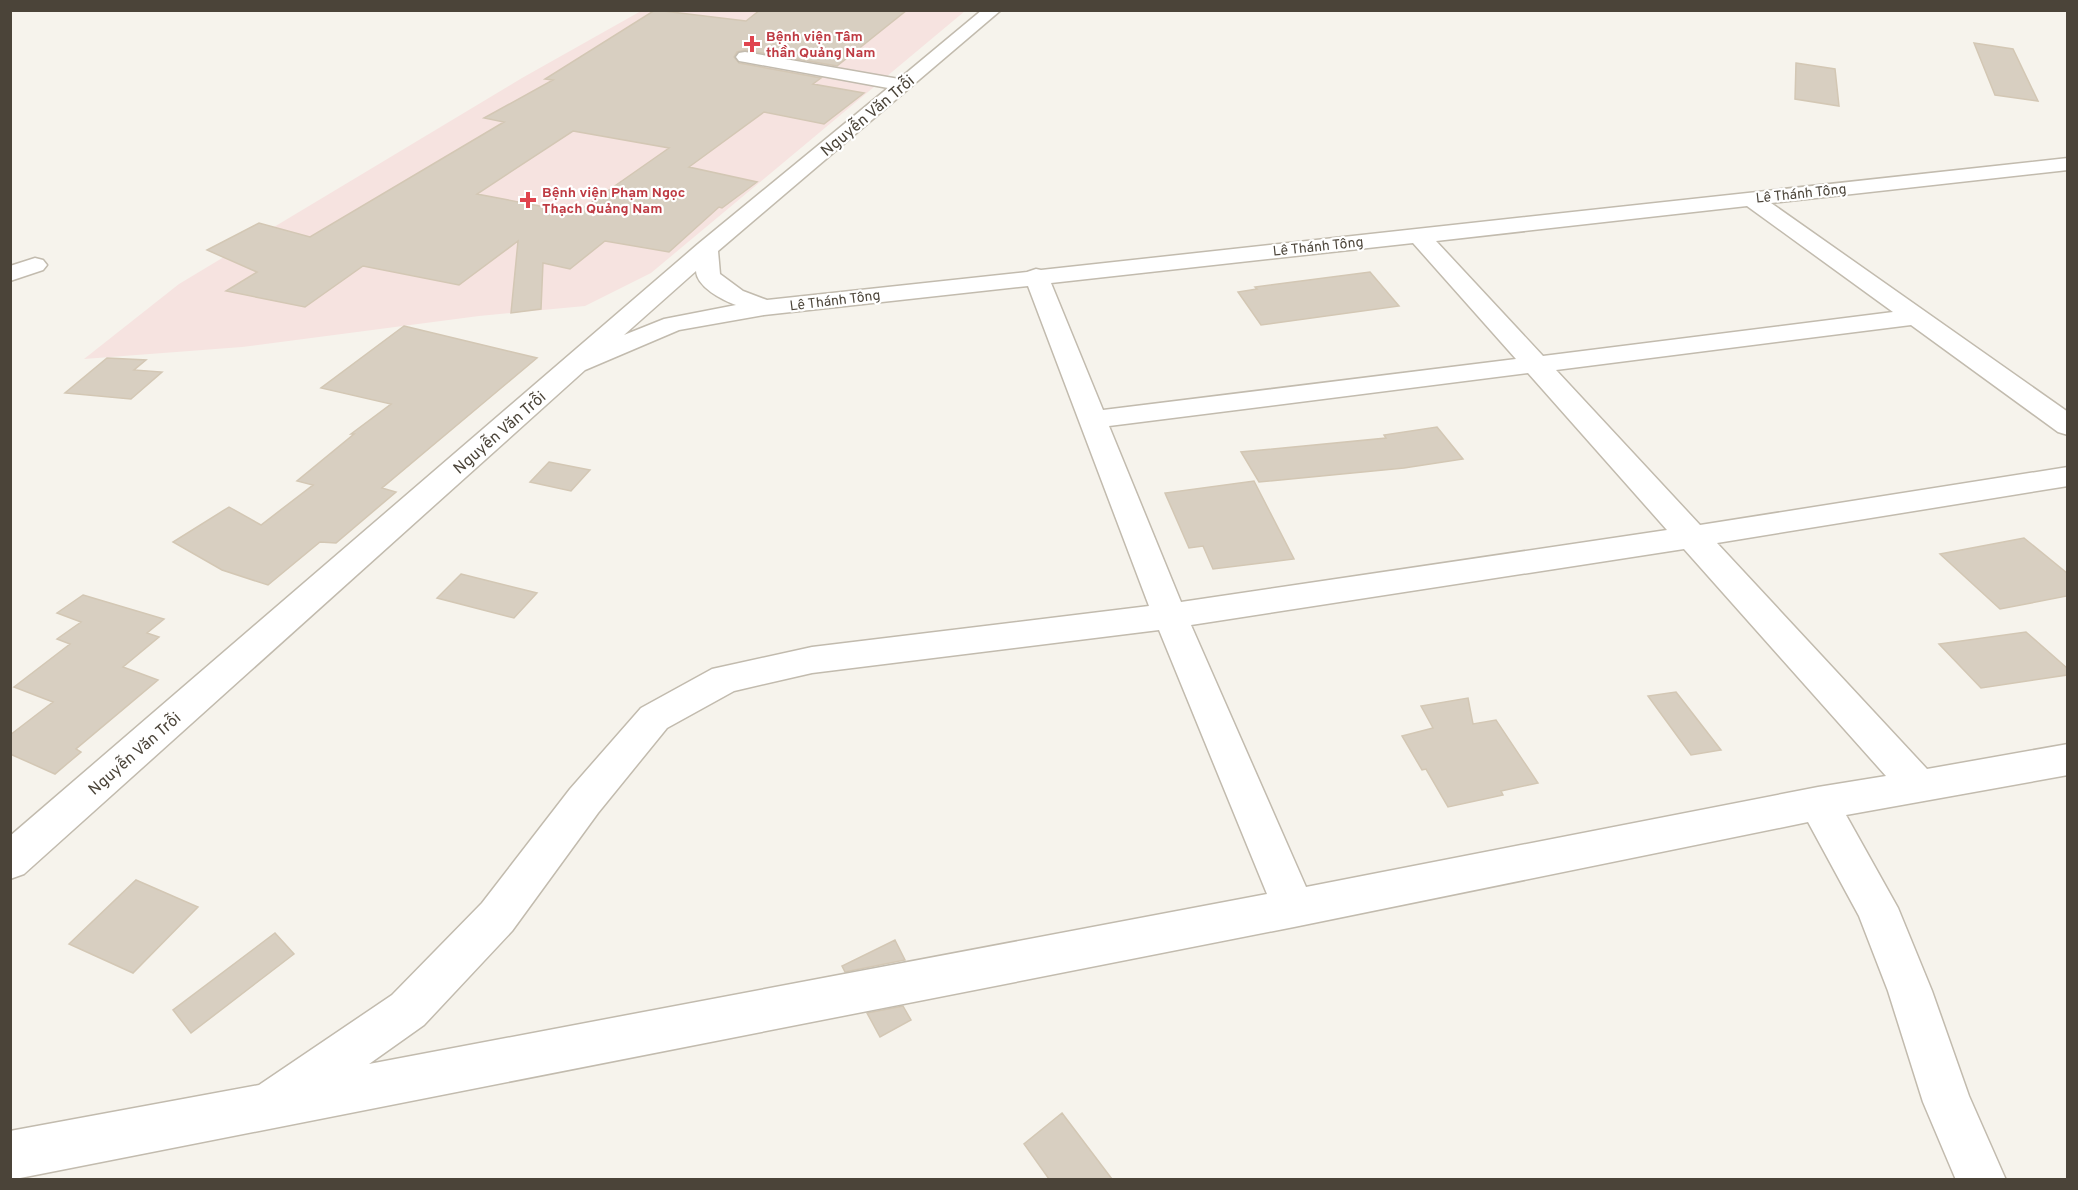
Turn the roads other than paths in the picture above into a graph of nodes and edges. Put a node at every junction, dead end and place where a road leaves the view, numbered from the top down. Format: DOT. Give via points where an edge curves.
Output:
graph roads {
  1 [pos="993,10"];
  2 [pos="745,57"];
  3 [pos="904,85"];
  4 [pos="2067,164"];
  5 [pos="1751,199"];
  6 [pos="1418,235"];
  7 [pos="706,249"];
  8 [pos="35,265"];
  9 [pos="10,274"];
  10 [pos="1036,276"];
  11 [pos="764,308"];
  12 [pos="1915,317"];
  13 [pos="576,364"];
  14 [pos="1535,365"];
  15 [pos="1093,420"];
  16 [pos="2067,426"];
  17 [pos="2067,476"];
  18 [pos="1690,537"];
  19 [pos="1170,616"];
  20 [pos="2067,759"];
  21 [pos="1919,787"];
  22 [pos="1818,803"];
  23 [pos="10,861"];
  24 [pos="1294,908"];
  25 [pos="264,1107"];
  26 [pos="10,1156"];
  27 [pos="1981,1179"];
  1 -- 3 [label="street, Nguyễn Văn Trỗi"];
  2 -- 3 [label="street"];
  3 -- 7 [label="street, Nguyễn Văn Trỗi"];
  4 -- 5 [label="street, Lê Thánh Tông"];
  5 -- 6 [label="street, Lê Thánh Tông"];
  5 -- 12 [label="street"];
  6 -- 10 [label="street, Lê Thánh Tông"];
  6 -- 14 [label="street"];
  7 -- 11 [label="street" via="708,277 734,296"];
  7 -- 13 [label="street, Nguyễn Văn Trỗi"];
  8 -- 9 [label="street"];
  10 -- 11 [label="street, Lê Thánh Tông"];
  10 -- 15 [label="street"];
  11 -- 13 [label="street, Lê Thánh Tông" via="673,324"];
  12 -- 14 [label="street"];
  12 -- 16 [label="street"];
  13 -- 23 [label="street, Nguyễn Văn Trỗi"];
  14 -- 15 [label="street"];
  14 -- 18 [label="street"];
  15 -- 19 [label="street"];
  17 -- 18 [label="street"];
  18 -- 19 [label="street"];
  18 -- 21 [label="street"];
  19 -- 24 [label="street"];
  19 -- 25 [label="street" via="812,660 725,679 654,718 584,801 497,917 408,1010"];
  20 -- 21 [label="street"];
  21 -- 22 [label="street"];
  22 -- 24 [label="street"];
  22 -- 27 [label="street" via="1876,908 1910,991 1947,1102"];
  24 -- 25 [label="street"];
  25 -- 26 [label="street"];
}
